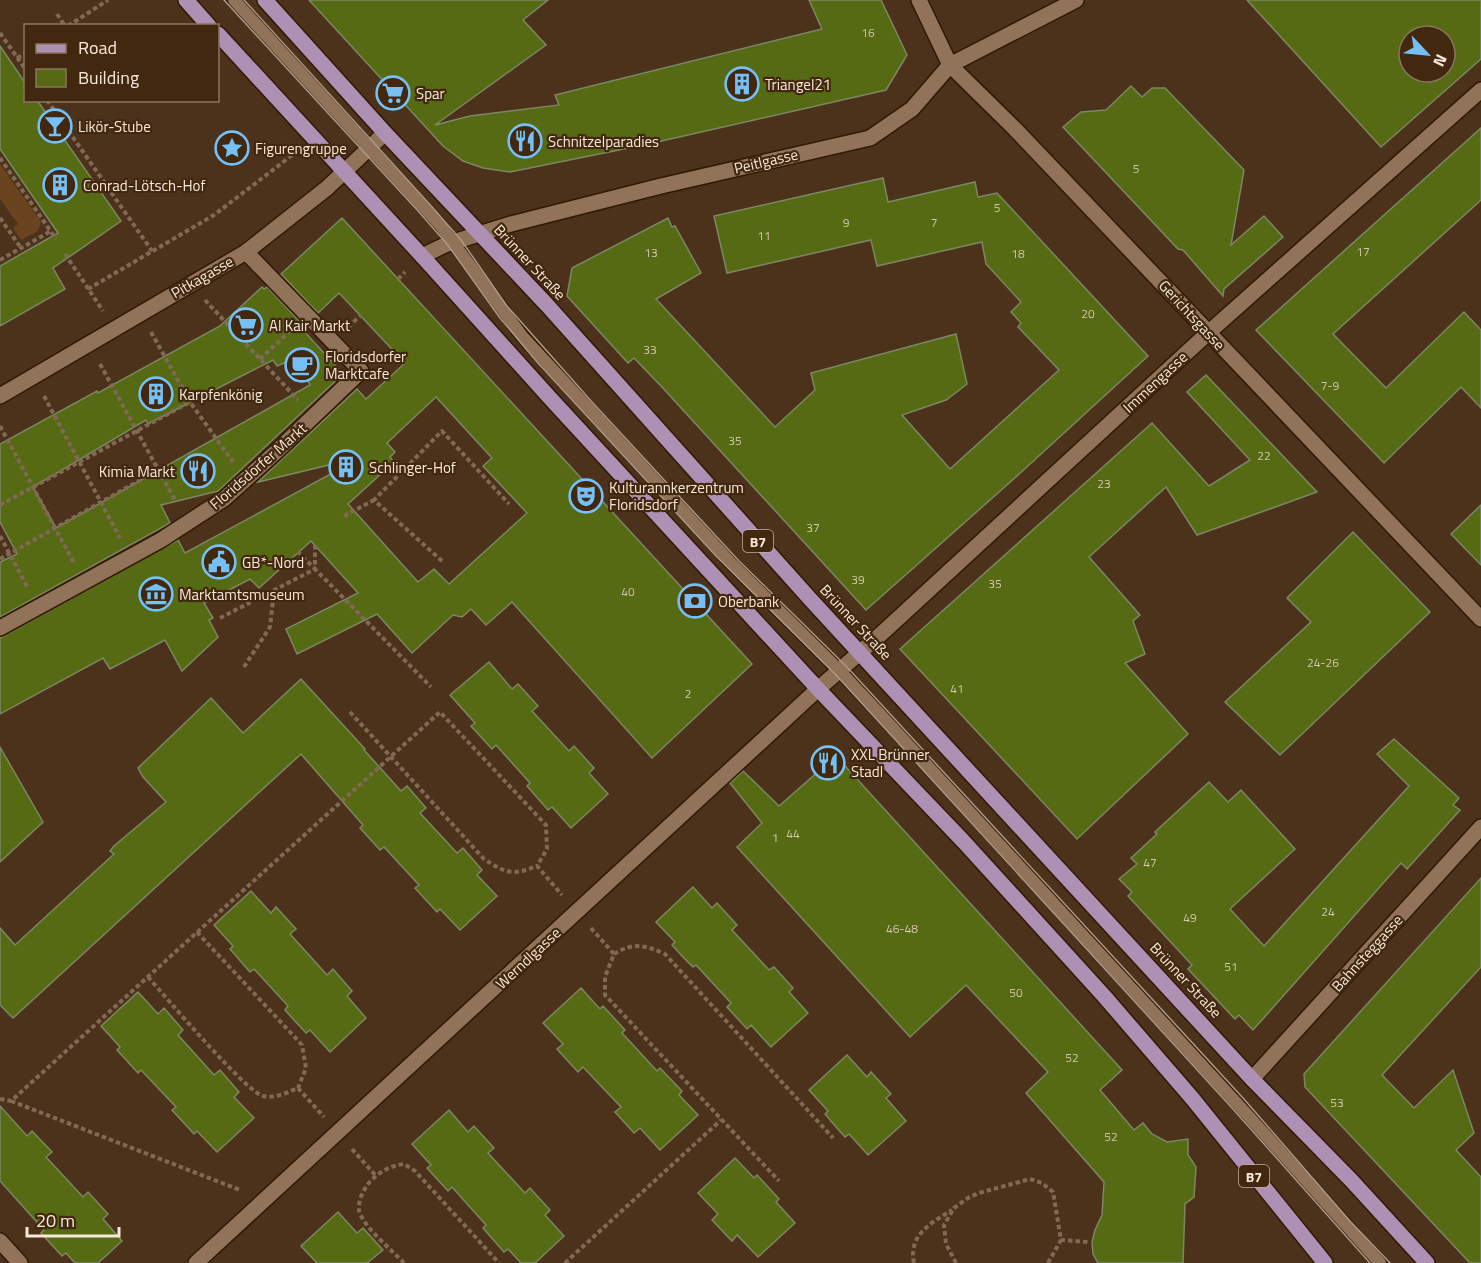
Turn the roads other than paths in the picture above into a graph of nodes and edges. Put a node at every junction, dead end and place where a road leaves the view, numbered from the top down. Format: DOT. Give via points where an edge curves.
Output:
graph roads {
  1 [pos="186,0"];
  2 [pos="234,0"];
  3 [pos="266,0"];
  4 [pos="919,0"];
  5 [pos="1076,0"];
  6 [pos="207,24"];
  7 [pos="219,35"];
  8 [pos="950,65"];
  9 [pos="1478,98"];
  10 [pos="385,133"];
  11 [pos="368,148"];
  12 [pos="344,171"];
  13 [pos="479,234"];
  14 [pos="453,242"];
  15 [pos="246,252"];
  16 [pos="422,256"];
  17 [pos="1208,333"];
  18 [pos="0,396"];
  19 [pos="1481,619"];
  20 [pos="0,628"];
  21 [pos="860,653"];
  22 [pos="840,671"];
  23 [pos="818,689"];
  24 [pos="1481,827"];
  25 [pos="1252,1079"];
  26 [pos="0,1241"];
  27 [pos="20,1263"];
  28 [pos="196,1263"];
  29 [pos="1325,1263"];
  30 [pos="1380,1263"];
  31 [pos="1427,1263"];
  1 -- 6 [label="main road"];
  2 -- 11 [label="lane"];
  3 -- 10 [label="main road, Brünner Straße / B7"];
  4 -- 8 [label="street, Gerichtsgasse"];
  5 -- 8 [label="street, Peitlgasse"];
  7 -- 12 [label="main road, B7"];
  8 -- 13 [label="street, Peitlgasse" via="912,109 870,138 590,203"];
  8 -- 17 [label="street, Gerichtsgasse"];
  9 -- 17 [label="street, Immengasse"];
  10 -- 11 [label="street, Pitkagasse"];
  10 -- 13 [label="main road, Brünner Straße / B7"];
  11 -- 12 [label="street, Pitkagasse"];
  11 -- 14 [label="lane"];
  12 -- 15 [label="street, Pitkagasse"];
  12 -- 16 [label="main road, B7"];
  13 -- 14 [label="street, Peitlgasse"];
  13 -- 21 [label="main road, Brünner Straße / B7"];
  14 -- 16 [label="street, Peitlgasse"];
  14 -- 22 [label="lane" via="522,336 731,562"];
  15 -- 18 [label="street, Pitkagasse"];
  15 -- 20 [label="street, Floridsdorfer Markt" via="360,371 224,499 131,557"];
  16 -- 23 [label="main road, B7"];
  17 -- 19 [label="street, Gerichtsgasse"];
  17 -- 21 [label="street, Immengasse"];
  21 -- 22 [label="street, Werndlgasse"];
  21 -- 25 [label="main road, Brünner Straße / B7"];
  22 -- 23 [label="street, Werndlgasse"];
  22 -- 30 [label="lane"];
  23 -- 28 [label="street, Werndlgasse"];
  23 -- 29 [label="main road, B7" via="1104,996"];
  24 -- 25 [label="street, Bahnsteggasse"];
  25 -- 31 [label="main road, Brünner Straße / B7"];
  26 -- 27 [label="street"];
}
